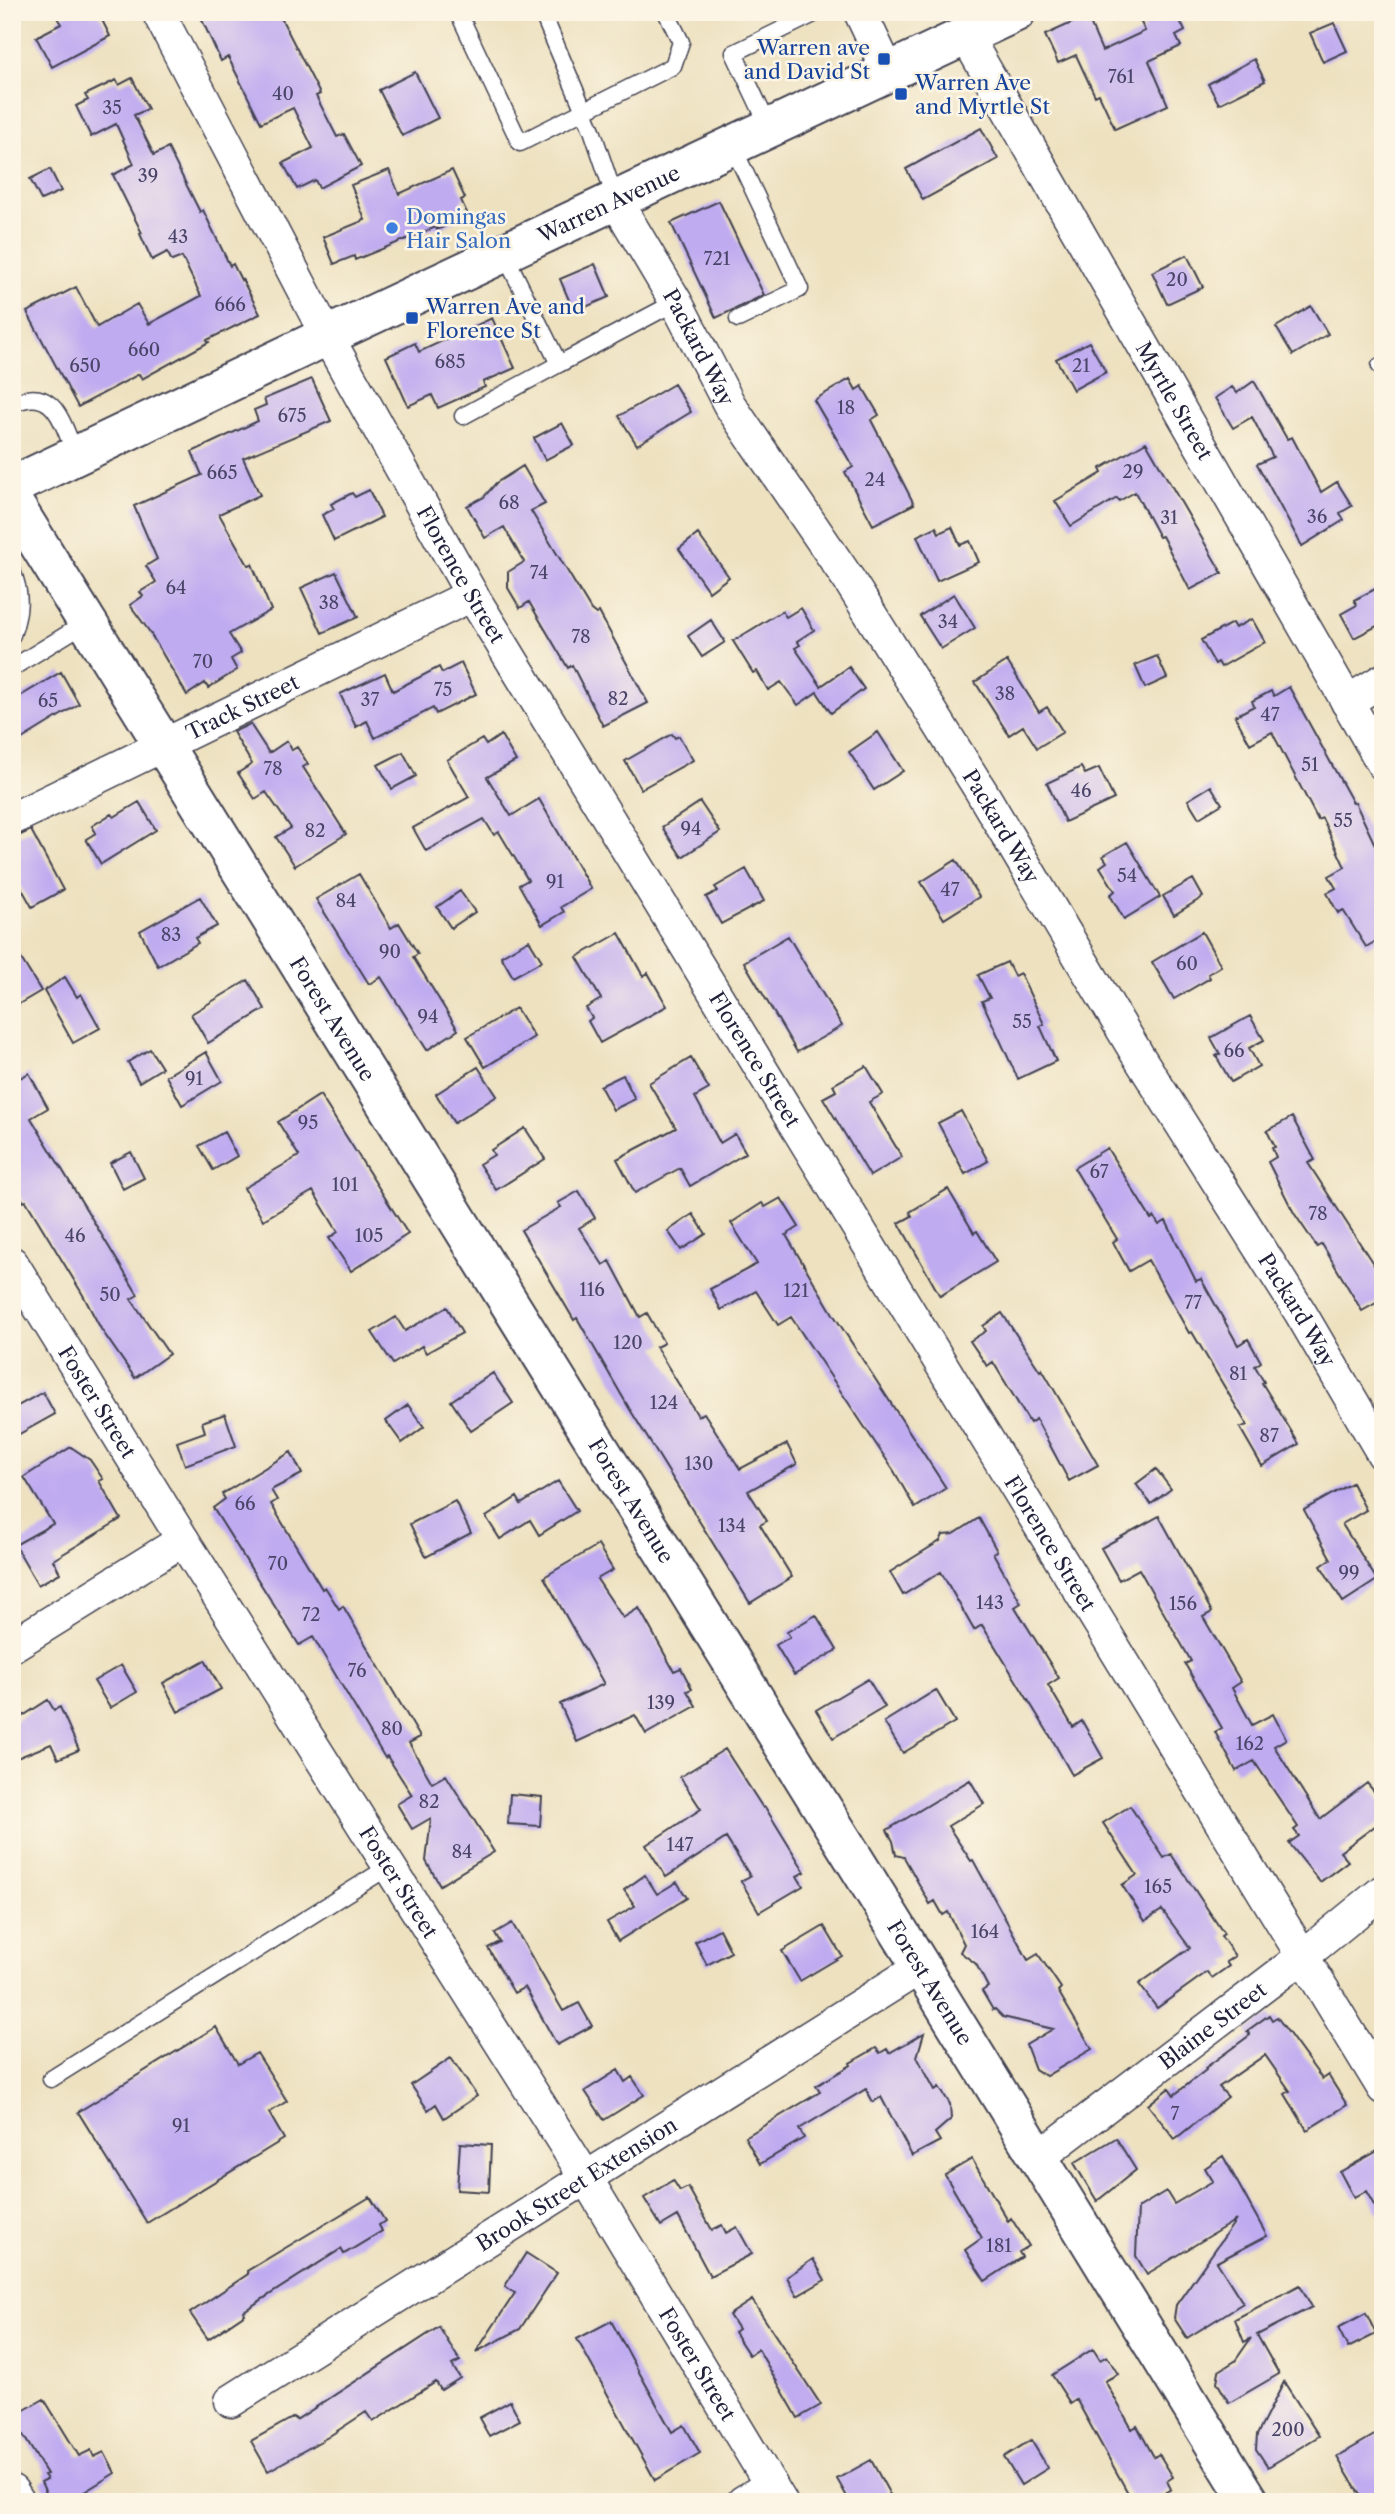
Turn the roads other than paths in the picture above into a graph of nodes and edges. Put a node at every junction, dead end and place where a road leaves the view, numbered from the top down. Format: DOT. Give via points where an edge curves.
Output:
graph roads {
  1 [pos="158,12"];
  2 [pos="458,12"];
  3 [pos="542,12"];
  4 [pos="666,12"];
  5 [pos="818,12"];
  6 [pos="860,12"];
  7 [pos="1016,12"];
  8 [pos="966,36"];
  9 [pos="888,71"];
  10 [pos="584,111"];
  11 [pos="769,127"];
  12 [pos="732,145"];
  13 [pos="616,201"];
  14 [pos="504,253"];
  15 [pos="676,302"];
  16 [pos="738,319"];
  17 [pos="327,336"];
  18 [pos="559,364"];
  19 [pos="12,404"];
  20 [pos="463,416"];
  21 [pos="77,456"];
  22 [pos="12,486"];
  23 [pos="12,502"];
  24 [pos="25,562"];
  25 [pos="472,595"];
  26 [pos="16,614"];
  27 [pos="87,622"];
  28 [pos="12,635"];
  29 [pos="12,668"];
  30 [pos="1383,680"];
  31 [pos="1346,702"];
  32 [pos="162,744"];
  33 [pos="1383,764"];
  34 [pos="12,819"];
  35 [pos="12,1263"];
  36 [pos="1383,1454"];
  37 [pos="184,1540"];
  38 [pos="12,1646"];
  39 [pos="390,1866"];
  40 [pos="1383,1891"];
  41 [pos="1302,1957"];
  42 [pos="921,1967"];
  43 [pos="51,2079"];
  44 [pos="1383,2088"];
  45 [pos="1038,2158"];
  46 [pos="586,2178"];
  47 [pos="231,2401"];
  48 [pos="12,2491"];
  49 [pos="776,2493"];
  50 [pos="19,2502"];
  51 [pos="743,2502"];
  52 [pos="1250,2502"];
  1 -- 17 [label="street, Florence Street"];
  2 -- 10 [label="lane" via="520,143"];
  3 -- 10 [label="lane"];
  4 -- 10 [label="lane" via="681,42 673,66"];
  5 -- 11 [label="lane" via="734,53"];
  6 -- 9 [label="street"];
  7 -- 8 [label="street, Warren Avenue"];
  8 -- 9 [label="street, Warren Avenue"];
  8 -- 31 [label="street, Myrtle Street"];
  9 -- 11 [label="street, Warren Avenue"];
  10 -- 13 [label="lane"];
  11 -- 12 [label="street, Warren Avenue"];
  12 -- 13 [label="street, Warren Avenue"];
  12 -- 16 [label="lane" via="800,289"];
  13 -- 14 [label="street, Warren Avenue"];
  13 -- 15 [label="street, Packard Way"];
  14 -- 17 [label="street, Warren Avenue"];
  14 -- 18 [label="lane"];
  15 -- 18 [label="lane"];
  15 -- 36 [label="street, Packard Way" via="729,404 849,580 981,791"];
  17 -- 21 [label="street, Warren Avenue"];
  17 -- 25 [label="street, Florence Street"];
  18 -- 20 [label="lane"];
  19 -- 21 [label="lane" via="39,397 53,405"];
  21 -- 22 [label="street, Warren Avenue"];
  23 -- 24 [label="street, Forest Avenue"];
  24 -- 26 [label="lane"];
  24 -- 27 [label="street, Forest Avenue"];
  25 -- 32 [label="street, Track Street"];
  25 -- 41 [label="street, Florence Street"];
  26 -- 28 [label="lane"];
  27 -- 29 [label="lane"];
  27 -- 32 [label="street, Forest Avenue"];
  30 -- 31 [label="street"];
  31 -- 33 [label="street, Myrtle Street"];
  32 -- 34 [label="street, Track Street"];
  32 -- 42 [label="street, Forest Avenue"];
  35 -- 37 [label="street, Foster Street"];
  37 -- 38 [label="street"];
  37 -- 39 [label="street, Foster Street"];
  39 -- 43 [label="lane"];
  39 -- 46 [label="street, Foster Street"];
  40 -- 41 [label="street, Blaine Street"];
  41 -- 44 [label="street, Florence Street"];
  41 -- 45 [label="street, Blaine Street"];
  42 -- 45 [label="street, Forest Avenue"];
  42 -- 46 [label="street, Brook Street Extension"];
  45 -- 52 [label="street, Forest Avenue"];
  46 -- 47 [label="street, Brook Street Extension"];
  46 -- 49 [label="street, Foster Street"];
  48 -- 50 [label="street"];
  49 -- 51 [label="street"];
}
